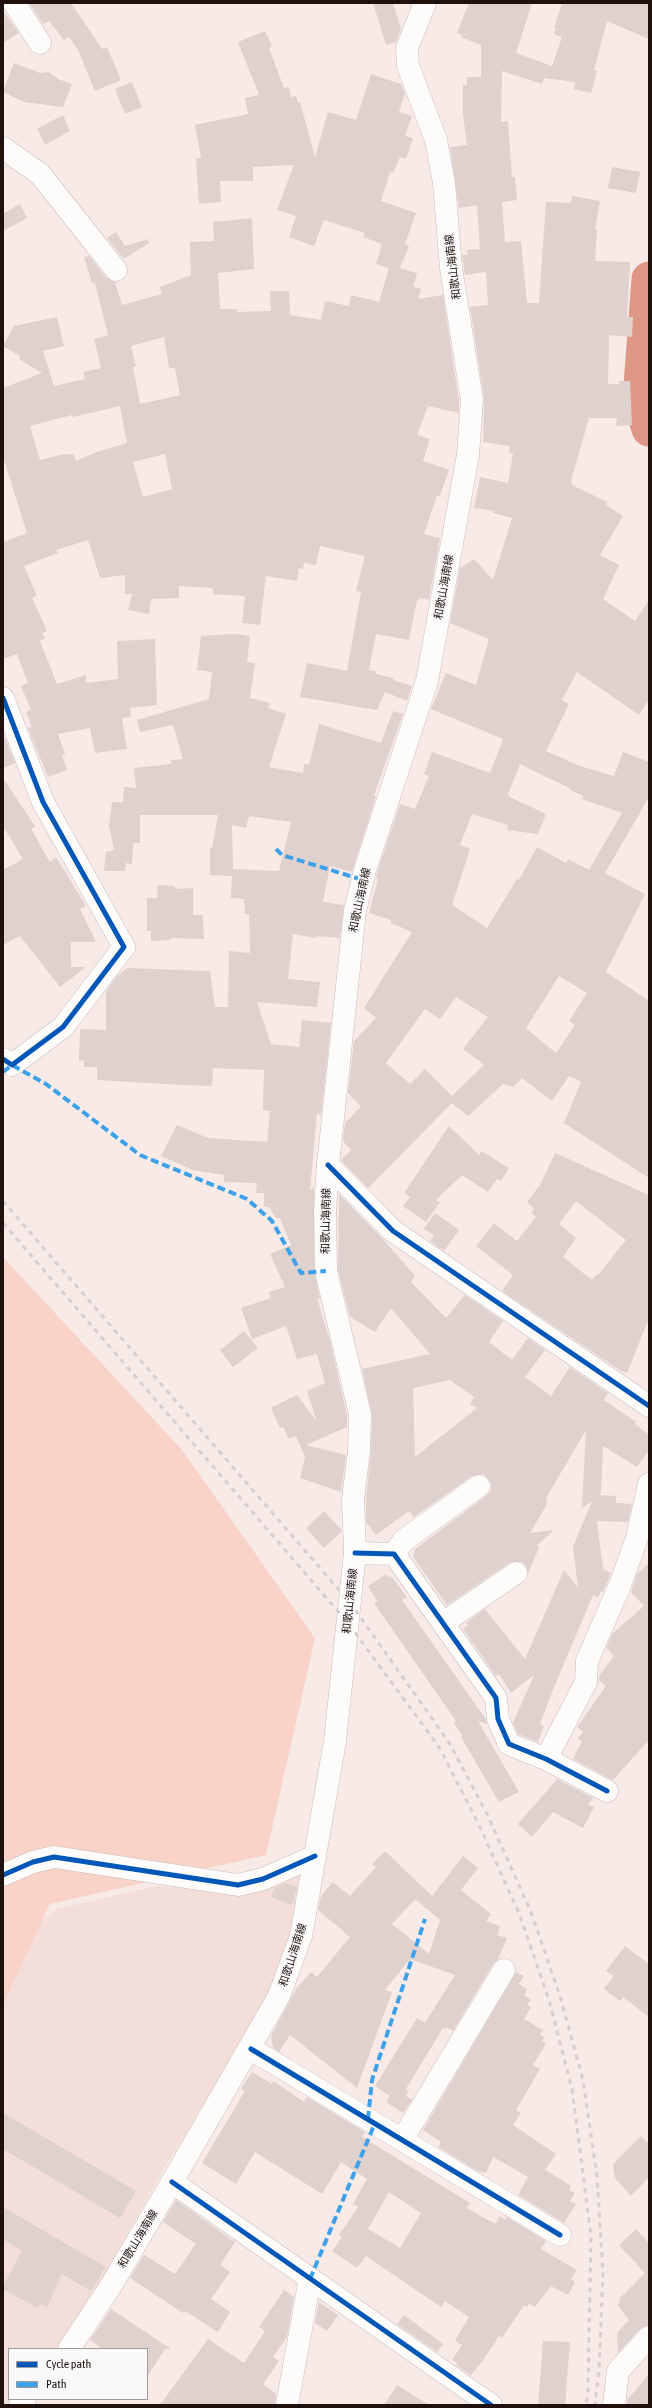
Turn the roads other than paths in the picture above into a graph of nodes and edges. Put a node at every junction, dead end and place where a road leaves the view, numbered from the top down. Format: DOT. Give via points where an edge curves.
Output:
graph roads {
  1 [pos="14,3"];
  2 [pos="425,3"];
  3 [pos="40,43"];
  4 [pos="3,148"];
  5 [pos="116,270"];
  6 [pos="3,698"];
  7 [pos="3,1059"];
  8 [pos="328,1165"];
  9 [pos="649,1406"];
  10 [pos="649,1484"];
  11 [pos="479,1486"];
  12 [pos="355,1553"];
  13 [pos="394,1554"];
  14 [pos="516,1573"];
  15 [pos="442,1623"];
  16 [pos="546,1759"];
  17 [pos="606,1791"];
  18 [pos="315,1856"];
  19 [pos="3,1875"];
  20 [pos="504,1970"];
  21 [pos="251,2049"];
  22 [pos="402,2140"];
  23 [pos="172,2182"];
  24 [pos="560,2235"];
  25 [pos="310,2279"];
  26 [pos="649,2337"];
  27 [pos="70,2348"];
  28 [pos="287,2405"];
  29 [pos="491,2405"];
  30 [pos="614,2405"];
  1 -- 3 [label="street"];
  2 -- 8 [label="street, 和歌山海南線" via="407,48 408,66 436,140 444,183 451,268 472,400 468,455 427,681 365,870 355,911"];
  4 -- 5 [label="street" via="40,174"];
  6 -- 7 [label="street" via="43,802 124,947 64,1027 12,1065"];
  8 -- 9 [label="street" via="393,1232"];
  8 -- 12 [label="street, 和歌山海南線" via="324,1210 326,1271 360,1414 359,1451 353,1499"];
  10 -- 16 [label="street" via="637,1538 587,1661 586,1682"];
  11 -- 13 [label="street" via="404,1540"];
  12 -- 13 [label="street"];
  12 -- 18 [label="street, 和歌山海南線" via="335,1740"];
  13 -- 15 [label="street"];
  14 -- 15 [label="street"];
  15 -- 16 [label="street" via="496,1698 498,1719 509,1744"];
  16 -- 17 [label="street"];
  18 -- 19 [label="street" via="264,1879 238,1885 54,1857 33,1862"];
  18 -- 21 [label="street, 和歌山海南線" via="301,1936 280,1996"];
  20 -- 22 [label="street"];
  21 -- 22 [label="street"];
  21 -- 23 [label="street, 和歌山海南線"];
  22 -- 24 [label="street"];
  23 -- 25 [label="street"];
  23 -- 27 [label="street, 和歌山海南線" via="112,2284"];
  25 -- 28 [label="street"];
  25 -- 29 [label="street"];
  26 -- 30 [label="street" via="618,2371"];
}
